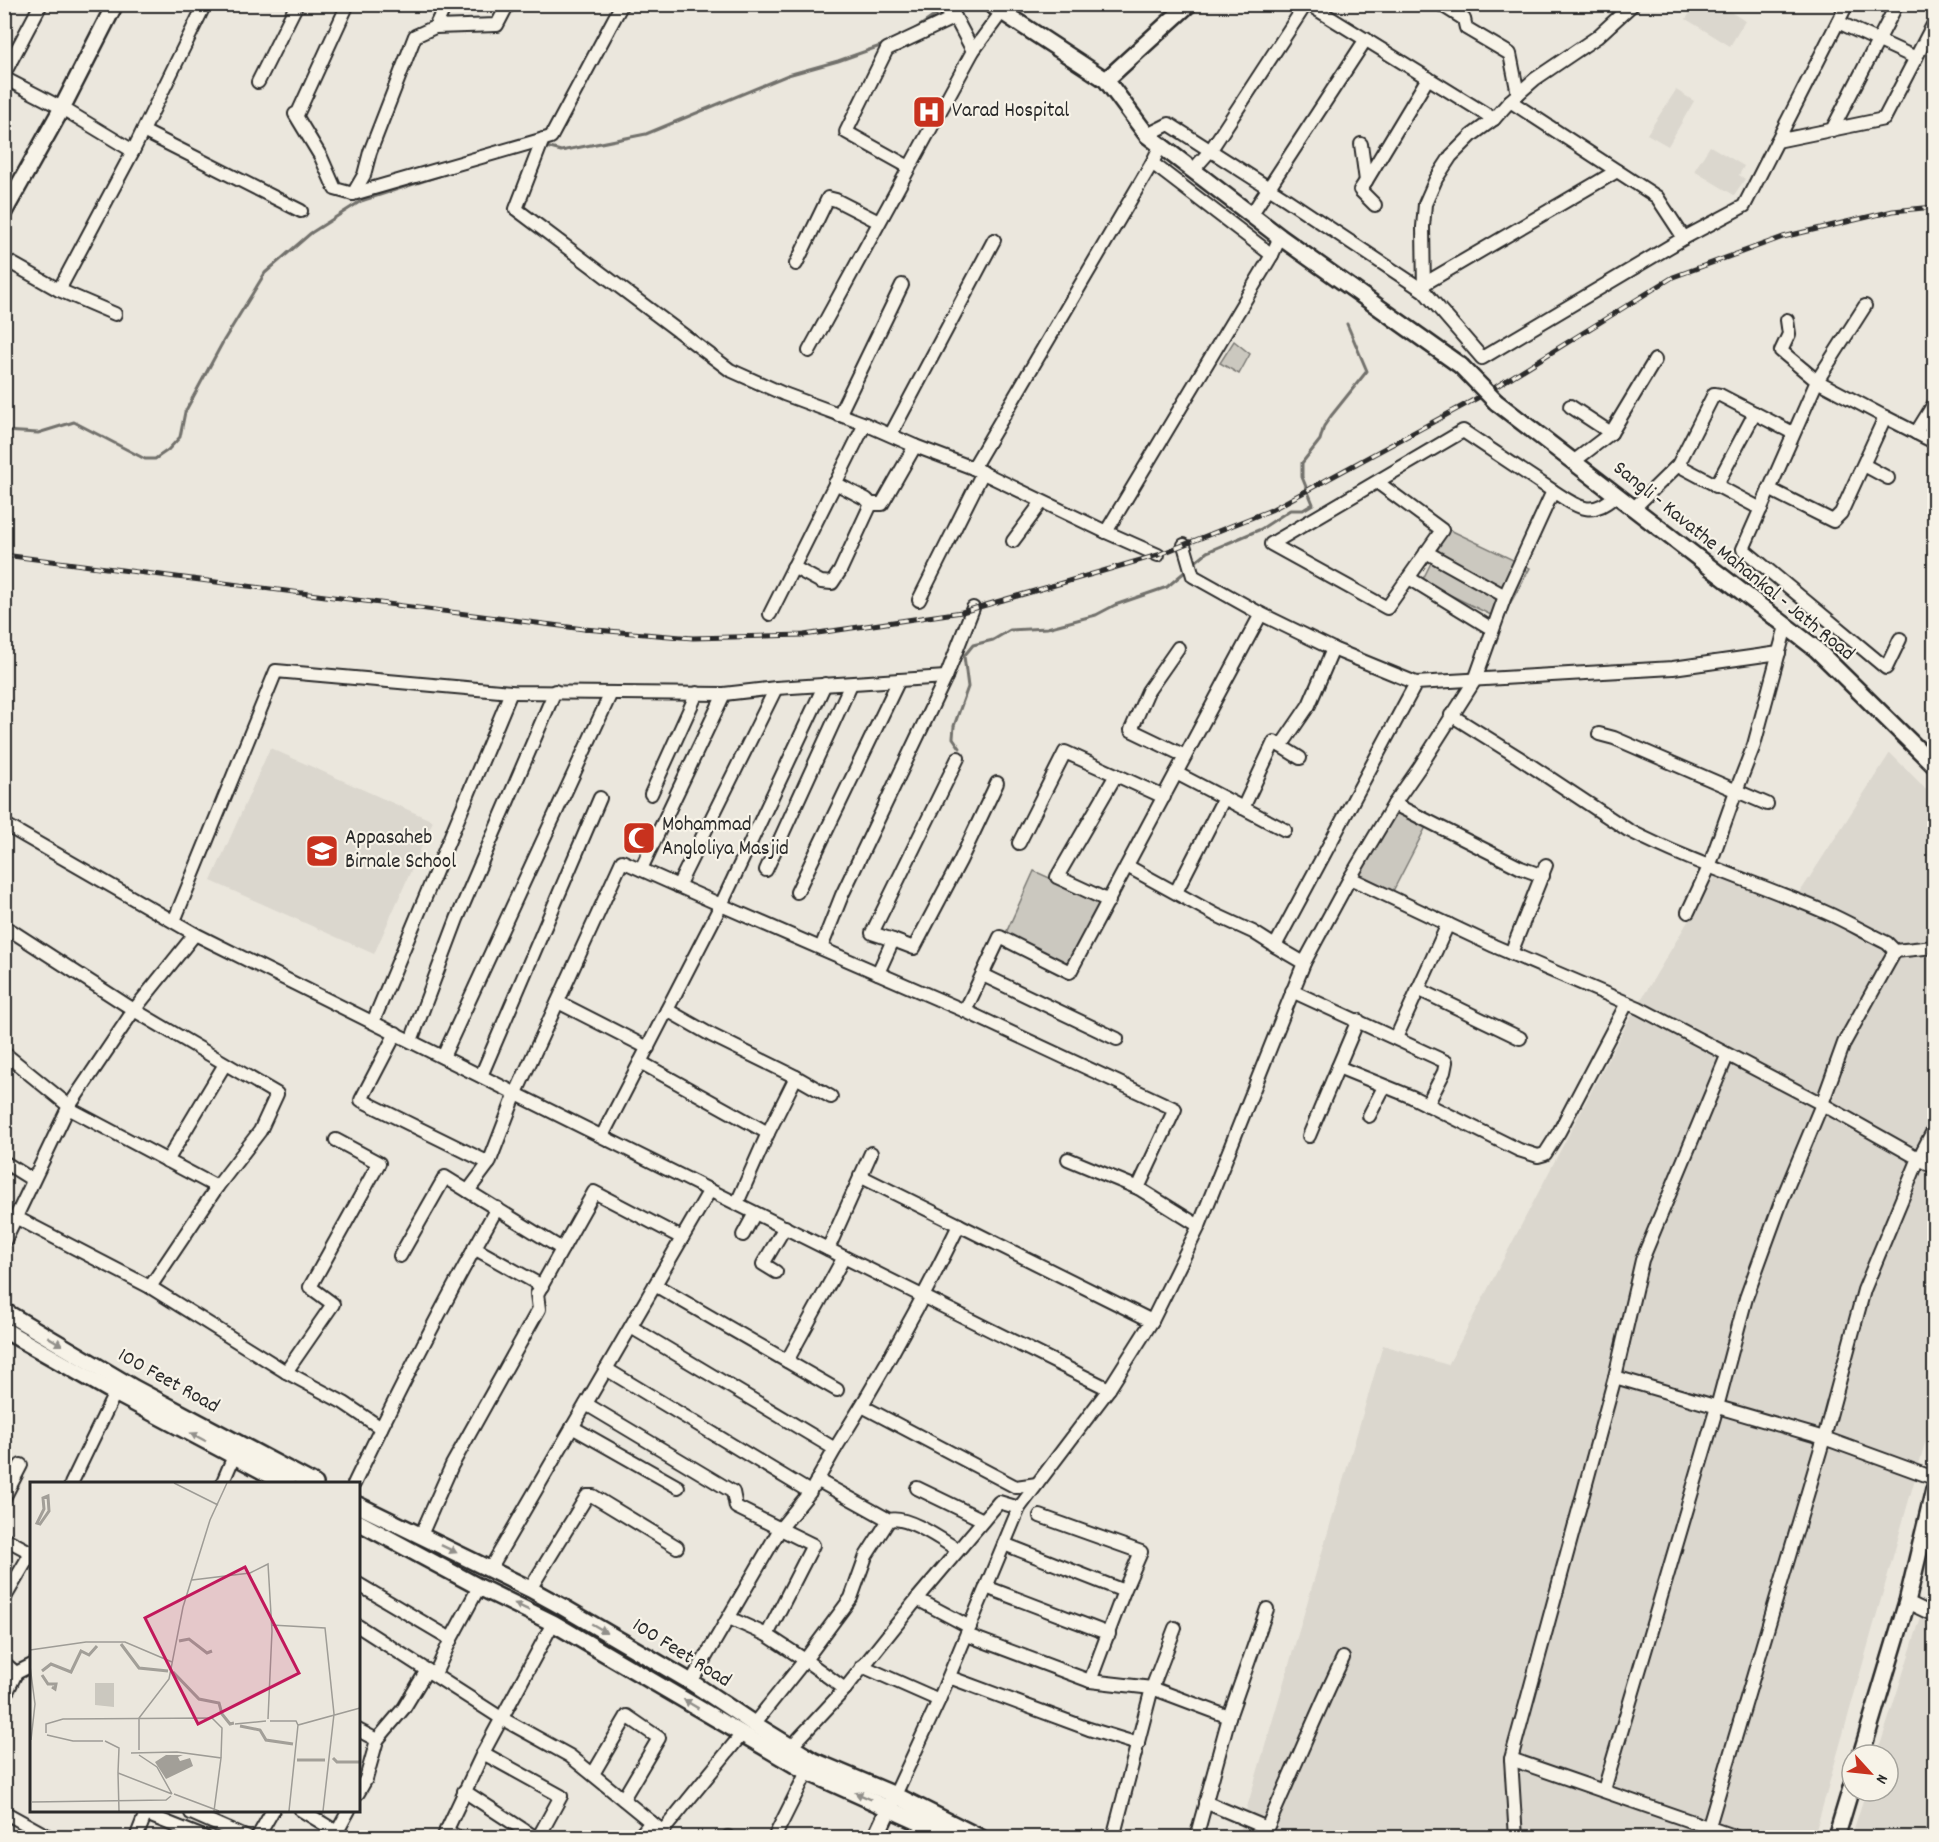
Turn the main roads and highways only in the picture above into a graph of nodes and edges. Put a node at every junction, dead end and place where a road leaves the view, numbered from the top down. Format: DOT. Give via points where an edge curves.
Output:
graph roads {
  1 [pos="115,4"];
  2 [pos="1189,4"];
  3 [pos="995,9"];
  4 [pos="1106,80"];
  5 [pos="4,212"];
  6 [pos="1935,765"];
  7 [pos="4,1311"];
  8 [pos="4,1330"];
  9 [pos="272,1480"];
  10 [pos="311,1482"];
  11 [pos="1935,1489"];
  12 [pos="360,1506"];
  13 [pos="360,1523"];
  14 [pos="748,1729"];
  15 [pos="1865,1743"];
  16 [pos="892,1801"];
  17 [pos="1847,1803"];
  18 [pos="875,1838"];
  19 [pos="954,1838"];
  20 [pos="981,1838"];
  21 [pos="1836,1838"];
  1 -- 5 [label="main road" via="63,108"];
  2 -- 4 [label="main road"];
  3 -- 4 [label="main road"];
  4 -- 6 [label="main road, Sangli - Kavathe Mahankal - Jath Road, bridge" via="1147,135 1280,237 1461,366 1496,402 1816,649"];
  7 -- 10 [label="main road, 100 Feet Road, one-way" via="134,1388"];
  9 -- 8 [label="main road, one-way"];
  11 -- 15 [label="main road" via="1907,1602"];
  12 -- 14 [label="main road, 100 Feet Road, one-way" via="530,1589 691,1682"];
  14 -- 13 [label="main road, one-way"];
  14 -- 16 [label="main road, 100 Feet Road"];
  16 -- 14 [label="main road, one-way" via="807,1772"];
  16 -- 18 [label="main road"];
  16 -- 19 [label="main road"];
  16 -- 20 [label="main road, 100 Feet Road"];
  17 -- 21 [label="main road"];
}
